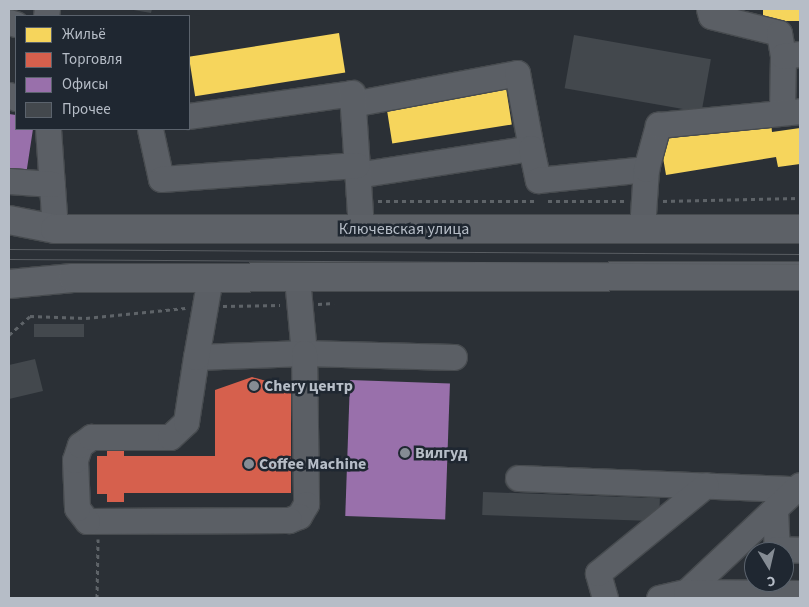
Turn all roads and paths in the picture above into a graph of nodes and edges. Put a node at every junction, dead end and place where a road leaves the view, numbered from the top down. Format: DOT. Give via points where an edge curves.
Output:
graph roads {
  1 [pos="709,9"];
  2 [pos="792,55"];
  3 [pos="352,104"];
  4 [pos="791,111"];
  5 [pos="190,116"];
  6 [pos="48,130"];
  7 [pos="150,130"];
  8 [pos="531,148"];
  9 [pos="646,169"];
  10 [pos="357,170"];
  11 [pos="9,181"];
  12 [pos="52,184"];
  13 [pos="800,198"];
  14 [pos="359,200"];
  15 [pos="644,201"];
  16 [pos="9,220"];
  17 [pos="55,228"];
  18 [pos="361,229"];
  19 [pos="642,229"];
  20 [pos="800,229"];
  21 [pos="800,277"];
  22 [pos="210,278"];
  23 [pos="14,287"];
  24 [pos="298,291"];
  25 [pos="334,304"];
  26 [pos="205,306"];
  27 [pos="9,336"];
  28 [pos="304,353"];
  29 [pos="196,357"];
  30 [pos="454,357"];
  31 [pos="518,478"];
  32 [pos="706,485"];
  33 [pos="798,487"];
  34 [pos="774,510"];
  35 [pos="98,521"];
  36 [pos="782,542"];
  37 [pos="744,591"];
  38 [pos="686,592"];
  39 [pos="97,598"];
  40 [pos="604,598"];
  41 [pos="659,598"];
  1 -- 2 [label="street" via="711,16 779,32"];
  2 -- 4 [label="street"];
  3 -- 5 [label="street" via="352,93"];
  3 -- 8 [label="street" via="517,74"];
  3 -- 10 [label="street"];
  4 -- 9 [label="street" via="658,125"];
  6 -- 12 [label="street"];
  7 -- 10 [label="street" via="161,179"];
  8 -- 9 [label="street" via="538,180"];
  8 -- 10 [label="street"];
  9 -- 15 [label="street"];
  10 -- 14 [label="street"];
  11 -- 12 [label="street"];
  12 -- 17 [label="street"];
  13 -- 15 [label="path"];
  14 -- 15 [label="path"];
  14 -- 18 [label="street"];
  15 -- 19 [label="street"];
  16 -- 17 [label="main road, Ключевская улица"];
  17 -- 18 [label="main road, Ключевская улица"];
  18 -- 19 [label="main road, Ключевская улица"];
  19 -- 20 [label="main road, Ключевская улица"];
  21 -- 24 [label="main road"];
  22 -- 23 [label="main road"];
  22 -- 24 [label="main road"];
  22 -- 26 [label="street"];
  24 -- 25 [label="path"];
  24 -- 26 [label="path"];
  24 -- 28 [label="street"];
  26 -- 27 [label="path" via="86,318 30,316"];
  26 -- 29 [label="street"];
  28 -- 29 [label="street"];
  28 -- 30 [label="street"];
  28 -- 35 [label="street" via="306,504 299,516 289,520"];
  29 -- 35 [label="street" via="181,431 170,437 91,437 80,445 75,460 77,508 86,522"];
  31 -- 32 [label="street"];
  32 -- 33 [label="street"];
  32 -- 40 [label="street" via="598,573"];
  33 -- 34 [label="street"];
  34 -- 36 [label="street"];
  34 -- 38 [label="street"];
  35 -- 39 [label="path"];
  37 -- 38 [label="street"];
  38 -- 41 [label="street"];
}
